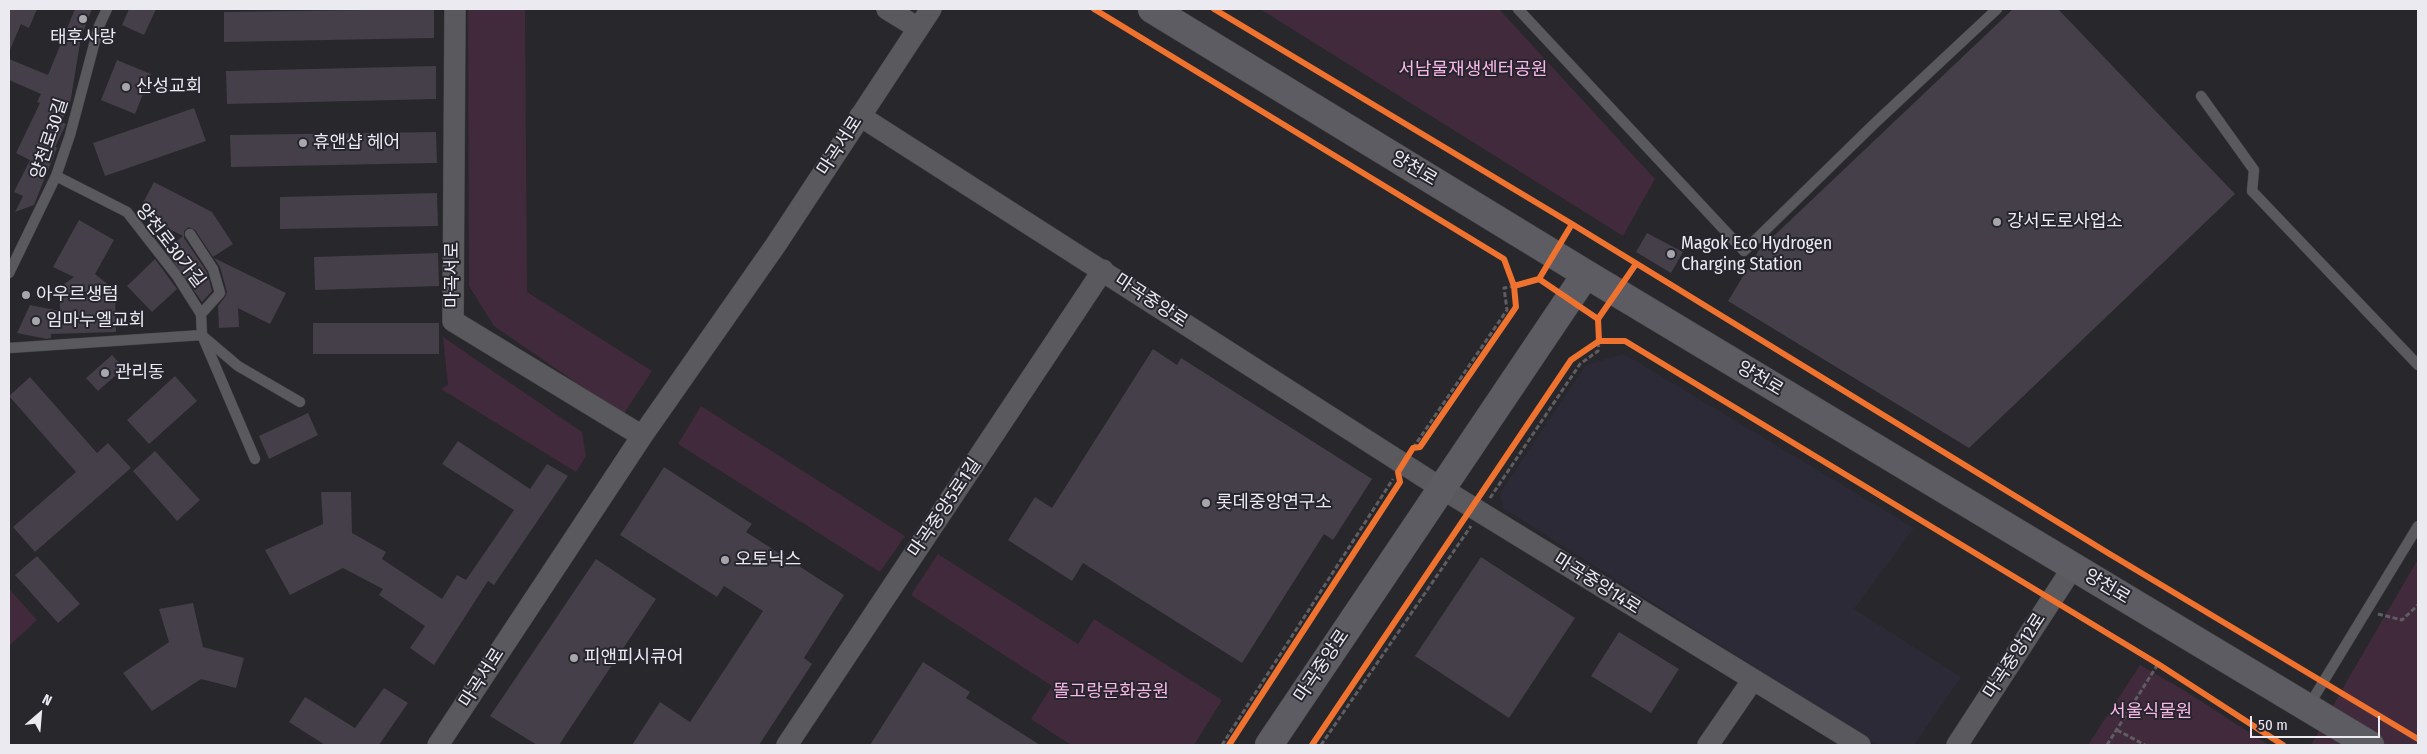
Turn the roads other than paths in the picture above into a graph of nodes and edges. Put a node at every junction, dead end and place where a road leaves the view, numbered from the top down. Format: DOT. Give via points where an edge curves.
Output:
graph roads {
  1 [pos="107,9"];
  2 [pos="455,9"];
  3 [pos="887,9"];
  4 [pos="931,9"];
  5 [pos="1152,9"];
  6 [pos="1518,9"];
  7 [pos="1998,9"];
  8 [pos="918,28"];
  9 [pos="2202,96"];
  10 [pos="860,116"];
  11 [pos="56,176"];
  12 [pos="190,234"];
  13 [pos="1103,270"];
  14 [pos="9,273"];
  15 [pos="1586,274"];
  16 [pos="200,314"];
  17 [pos="202,335"];
  18 [pos="9,348"];
  19 [pos="2418,365"];
  20 [pos="300,402"];
  21 [pos="642,436"];
  22 [pos="255,459"];
  23 [pos="1441,488"];
  24 [pos="2418,526"];
  25 [pos="2073,567"];
  26 [pos="1752,681"];
  27 [pos="2307,708"];
  28 [pos="448,742"];
  29 [pos="787,745"];
  30 [pos="1269,745"];
  31 [pos="1708,745"];
  32 [pos="1860,745"];
  33 [pos="1957,745"];
  34 [pos="2370,745"];
  1 -- 11 [label="lane, 양천로30길" via="99,26"];
  2 -- 21 [label="street, 마곡서로" via="453,320"];
  3 -- 8 [label="street"];
  4 -- 8 [label="street, 마곡서로"];
  5 -- 15 [label="main road, 양천로"];
  6 -- 7 [label="lane" via="1744,251"];
  8 -- 10 [label="street, 마곡서로"];
  9 -- 19 [label="lane" via="2254,170 2252,191"];
  10 -- 13 [label="street, 마곡중앙로"];
  10 -- 21 [label="street, 마곡서로" via="775,246"];
  11 -- 14 [label="lane, 양천로30길"];
  11 -- 16 [label="lane, 양천로30가길" via="127,212 177,276"];
  12 -- 16 [label="lane, 양천로30가길" via="214,269 220,293"];
  13 -- 23 [label="street, 마곡중앙로" via="1405,461"];
  13 -- 29 [label="street, 마곡중앙5로1길"];
  15 -- 23 [label="main road, 마곡중앙로"];
  15 -- 25 [label="main road, 양천로"];
  16 -- 17 [label="lane, 양천로30가길"];
  17 -- 18 [label="lane"];
  17 -- 20 [label="lane" via="238,366"];
  17 -- 22 [label="lane, 양천로30가길"];
  21 -- 28 [label="street, 마곡서로"];
  23 -- 26 [label="street, 마곡중앙14로"];
  23 -- 30 [label="main road, 마곡중앙로"];
  24 -- 27 [label="lane"];
  25 -- 27 [label="main road, 양천로"];
  25 -- 33 [label="street, 마곡중앙12로"];
  26 -- 31 [label="street"];
  26 -- 32 [label="street, 마곡중앙14로"];
  27 -- 34 [label="main road, 양천로"];
}
